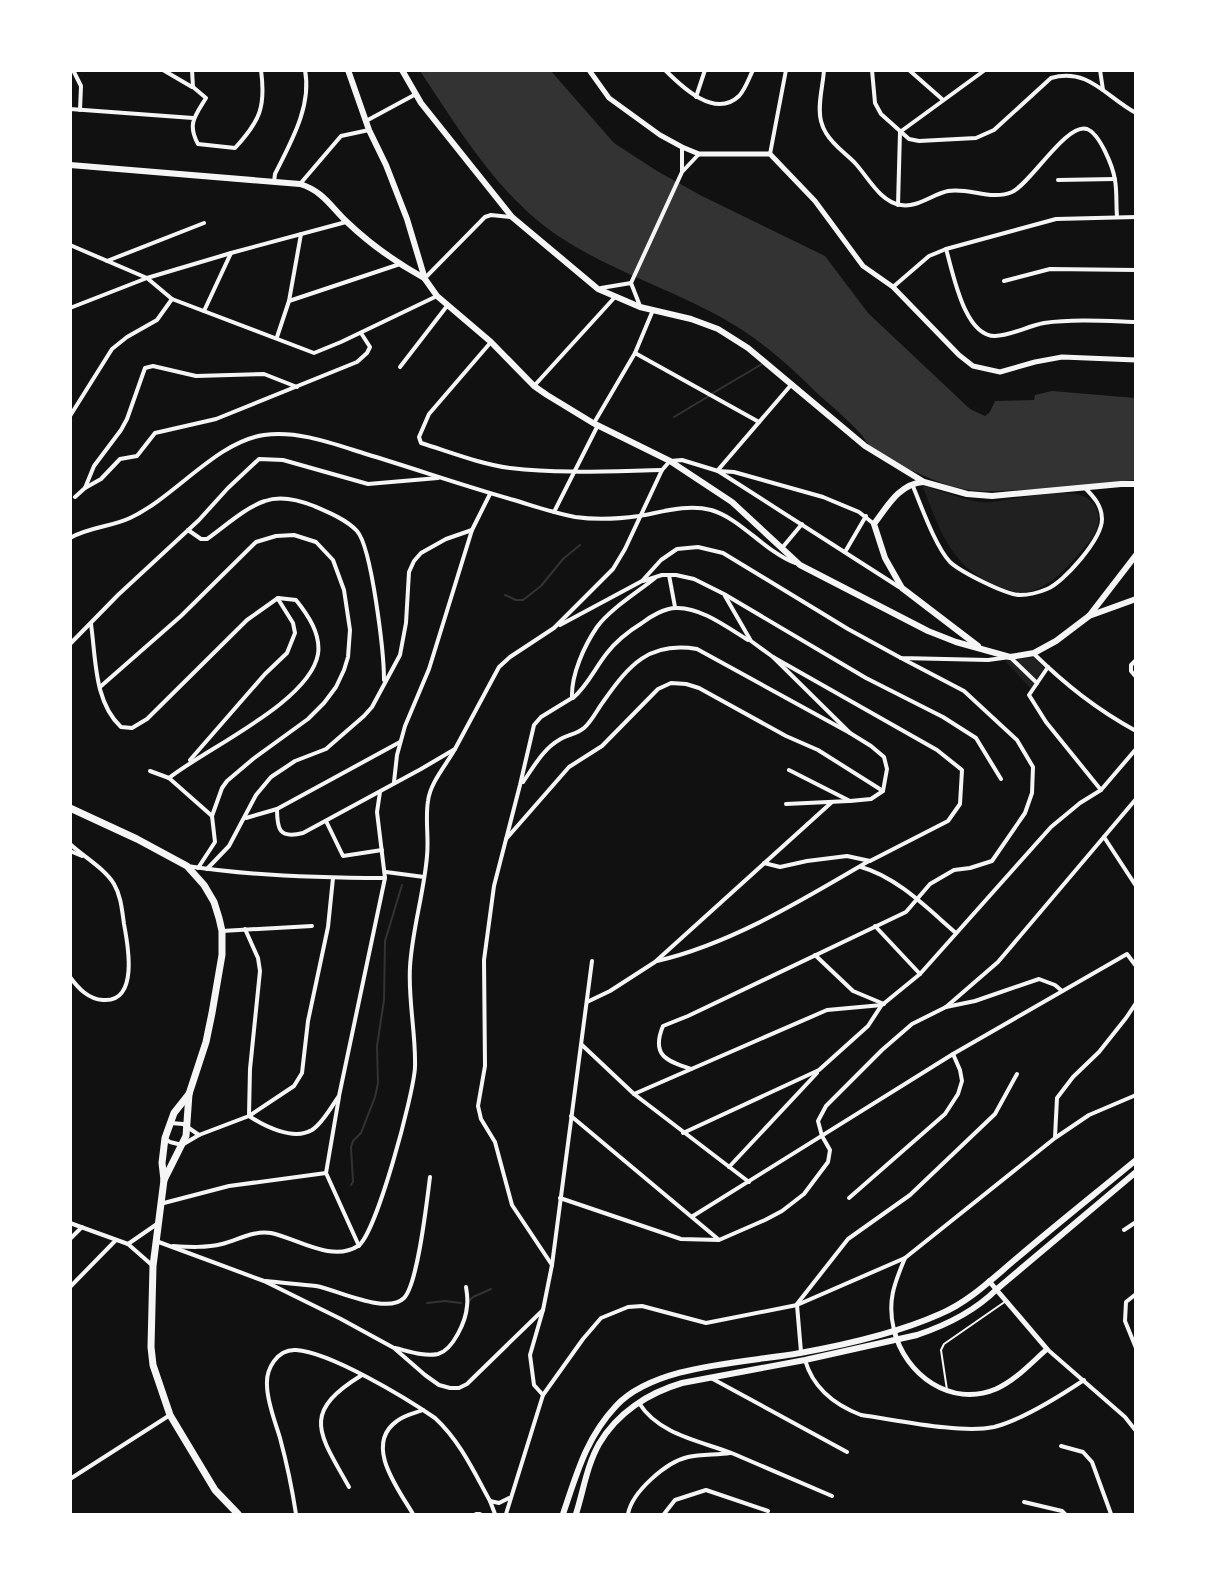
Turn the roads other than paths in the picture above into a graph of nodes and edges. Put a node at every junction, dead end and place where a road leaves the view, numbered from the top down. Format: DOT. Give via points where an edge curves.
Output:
graph roads {
  1 [pos="73,70"];
  2 [pos="163,70"];
  3 [pos="192,70"];
  4 [pos="261,70"];
  5 [pos="304,70"];
  6 [pos="348,70"];
  7 [pos="402,70"];
  8 [pos="589,70"];
  9 [pos="665,70"];
  10 [pos="705,70"];
  11 [pos="753,70"];
  12 [pos="786,70"];
  13 [pos="824,70"];
  14 [pos="872,70"];
  15 [pos="909,70"];
  16 [pos="1100,70"];
  17 [pos="981,71"];
  18 [pos="193,87"];
  19 [pos="1103,91"];
  20 [pos="416,94"];
  21 [pos="696,97"];
  22 [pos="943,99"];
  23 [pos="70,109"];
  24 [pos="80,110"];
  25 [pos="1136,113"];
  26 [pos="193,117"];
  27 [pos="366,121"];
  28 [pos="369,130"];
  29 [pos="900,132"];
  30 [pos="682,147"];
  31 [pos="699,154"];
  32 [pos="770,154"];
  33 [pos="70,165"];
  34 [pos="681,173"];
  35 [pos="1115,179"];
  36 [pos="1058,180"];
  37 [pos="274,183"];
  38 [pos="300,184"];
  39 [pos="898,205"];
  40 [pos="1117,216"];
  41 [pos="512,217"];
  42 [pos="1136,217"];
  43 [pos="347,222"];
  44 [pos="204,223"];
  45 [pos="302,234"];
  46 [pos="70,245"];
  47 [pos="946,249"];
  48 [pos="231,253"];
  49 [pos="106,261"];
  50 [pos="400,264"];
  51 [pos="1136,270"];
  52 [pos="147,278"];
  53 [pos="425,279"];
  54 [pos="1004,281"];
  55 [pos="632,282"];
  56 [pos="893,287"];
  57 [pos="598,289"];
  58 [pos="437,296"];
  59 [pos="615,297"];
  60 [pos="172,299"];
  61 [pos="289,301"];
  62 [pos="447,306"];
  63 [pos="640,307"];
  64 [pos="70,308"];
  65 [pos="653,310"];
  66 [pos="204,311"];
  67 [pos="1136,322"];
  68 [pos="361,333"];
  69 [pos="277,338"];
  70 [pos="490,342"];
  71 [pos="635,353"];
  72 [pos="1136,360"];
  73 [pos="400,367"];
  74 [pos="791,385"];
  75 [pos="534,386"];
  76 [pos="298,387"];
  77 [pos="70,416"];
  78 [pos="759,422"];
  79 [pos="596,424"];
  80 [pos="670,461"];
  81 [pos="662,470"];
  82 [pos="575,471"];
  83 [pos="718,471"];
  84 [pos="439,478"];
  85 [pos="924,482"];
  86 [pos="911,484"];
  87 [pos="1136,484"];
  88 [pos="85,488"];
  89 [pos="1085,488"];
  90 [pos="490,494"];
  91 [pos="75,497"];
  92 [pos="554,512"];
  93 [pos="639,516"];
  94 [pos="866,516"];
  95 [pos="802,524"];
  96 [pos="874,524"];
  97 [pos="188,530"];
  98 [pos="472,530"];
  99 [pos="70,538"];
  100 [pos="782,548"];
  101 [pos="845,552"];
  102 [pos="1136,555"];
  103 [pos="1134,561"];
  104 [pos="800,565"];
  105 [pos="669,575"];
  106 [pos="655,578"];
  107 [pos="642,581"];
  108 [pos="902,588"];
  109 [pos="724,594"];
  110 [pos="278,598"];
  111 [pos="1136,599"];
  112 [pos="675,607"];
  113 [pos="1089,616"];
  114 [pos="91,624"];
  115 [pos="554,628"];
  116 [pos="751,641"];
  117 [pos="70,644"];
  118 [pos="984,650"];
  119 [pos="1034,653"];
  120 [pos="773,657"];
  121 [pos="1010,657"];
  122 [pos="901,658"];
  123 [pos="1136,660"];
  124 [pos="1048,667"];
  125 [pos="1136,677"];
  126 [pos="384,680"];
  127 [pos="1037,683"];
  128 [pos="100,687"];
  129 [pos="572,698"];
  130 [pos="1136,731"];
  131 [pos="850,734"];
  132 [pos="401,742"];
  133 [pos="455,749"];
  134 [pos="1136,749"];
  135 [pos="186,764"];
  136 [pos="789,770"];
  137 [pos="150,771"];
  138 [pos="169,778"];
  139 [pos="1001,779"];
  140 [pos="394,782"];
  141 [pos="520,785"];
  142 [pos="1101,790"];
  143 [pos="883,791"];
  144 [pos="380,792"];
  145 [pos="1136,799"];
  146 [pos="850,801"];
  147 [pos="832,802"];
  148 [pos="786,804"];
  149 [pos="70,808"];
  150 [pos="277,809"];
  151 [pos="212,816"];
  152 [pos="245,818"];
  153 [pos="326,821"];
  154 [pos="1104,837"];
  155 [pos="505,839"];
  156 [pos="70,844"];
  157 [pos="382,850"];
  158 [pos="70,851"];
  159 [pos="85,858"];
  160 [pos="870,861"];
  161 [pos="764,863"];
  162 [pos="187,866"];
  163 [pos="860,866"];
  164 [pos="198,867"];
  165 [pos="207,869"];
  166 [pos="386,872"];
  167 [pos="424,877"];
  168 [pos="333,878"];
  169 [pos="385,878"];
  170 [pos="1136,886"];
  171 [pos="916,898"];
  172 [pos="312,926"];
  173 [pos="875,926"];
  174 [pos="245,929"];
  175 [pos="222,932"];
  176 [pos="956,933"];
  177 [pos="815,955"];
  178 [pos="592,961"];
  179 [pos="655,962"];
  180 [pos="1136,966"];
  181 [pos="920,974"];
  182 [pos="70,977"];
  183 [pos="1062,991"];
  184 [pos="587,1002"];
  185 [pos="1136,1003"];
  186 [pos="883,1005"];
  187 [pos="946,1007"];
  188 [pos="582,1045"];
  189 [pos="953,1054"];
  190 [pos="692,1069"];
  191 [pos="819,1070"];
  192 [pos="1017,1074"];
  193 [pos="189,1094"];
  194 [pos="634,1094"];
  195 [pos="1135,1094"];
  196 [pos="339,1096"];
  197 [pos="249,1116"];
  198 [pos="571,1116"];
  199 [pos="169,1124"];
  200 [pos="188,1126"];
  201 [pos="683,1132"];
  202 [pos="199,1135"];
  203 [pos="822,1136"];
  204 [pos="165,1138"];
  205 [pos="1055,1138"];
  206 [pos="182,1145"];
  207 [pos="1136,1160"];
  208 [pos="729,1167"];
  209 [pos="1136,1172"];
  210 [pos="326,1173"];
  211 [pos="430,1178"];
  212 [pos="164,1180"];
  213 [pos="749,1182"];
  214 [pos="560,1198"];
  215 [pos="849,1198"];
  216 [pos="160,1204"];
  217 [pos="693,1216"];
  218 [pos="1136,1222"];
  219 [pos="70,1223"];
  220 [pos="158,1223"];
  221 [pos="82,1227"];
  222 [pos="1124,1230"];
  223 [pos="70,1239"];
  224 [pos="116,1239"];
  225 [pos="719,1240"];
  226 [pos="156,1241"];
  227 [pos="128,1244"];
  228 [pos="173,1246"];
  229 [pos="359,1246"];
  230 [pos="905,1258"];
  231 [pos="552,1265"];
  232 [pos="153,1266"];
  233 [pos="264,1281"];
  234 [pos="989,1281"];
  235 [pos="70,1287"];
  236 [pos="466,1287"];
  237 [pos="997,1289"];
  238 [pos="1136,1294"];
  239 [pos="1006,1301"];
  240 [pos="797,1305"];
  241 [pos="543,1310"];
  242 [pos="894,1330"];
  243 [pos="896,1340"];
  244 [pos="394,1348"];
  245 [pos="1136,1348"];
  246 [pos="1047,1349"];
  247 [pos="801,1353"];
  248 [pos="805,1360"];
  249 [pos="362,1375"];
  250 [pos="711,1378"];
  251 [pos="1084,1380"];
  252 [pos="947,1391"];
  253 [pos="543,1395"];
  254 [pos="639,1402"];
  255 [pos="424,1410"];
  256 [pos="170,1415"];
  257 [pos="1136,1431"];
  258 [pos="1061,1446"];
  259 [pos="847,1452"];
  260 [pos="731,1453"];
  261 [pos="70,1479"];
  262 [pos="349,1487"];
  263 [pos="832,1496"];
  264 [pos="510,1498"];
  265 [pos="490,1501"];
  266 [pos="1024,1502"];
  267 [pos="768,1511"];
  268 [pos="238,1514"];
  269 [pos="296,1515"];
  270 [pos="413,1515"];
  271 [pos="495,1515"];
  272 [pos="506,1515"];
  273 [pos="563,1515"];
  274 [pos="576,1515"];
  275 [pos="628,1515"];
  276 [pos="664,1515"];
  277 [pos="1065,1515"];
  278 [pos="1112,1515"];
  1 -- 24 [label="street" via="81,86"];
  2 -- 18 [label="street"];
  3 -- 18 [label="street"];
  4 -- 26 [label="street" via="263,103 253,128 235,148 198,144 192,133"];
  5 -- 37 [label="street" via="308,87 300,121"];
  6 -- 27 [label="main road"];
  7 -- 20 [label="main road"];
  8 -- 30 [label="street" via="609,98"];
  9 -- 21 [label="street"];
  10 -- 21 [label="street"];
  11 -- 21 [label="street" via="741,95 731,102 717,104"];
  12 -- 32 [label="street"];
  13 -- 39 [label="street" via="820,118 825,132 878,191"];
  14 -- 29 [label="street" via="875,103"];
  15 -- 22 [label="street"];
  16 -- 19 [label="street"];
  17 -- 22 [label="street"];
  18 -- 26 [label="street" via="206,98"];
  19 -- 25 [label="street"];
  19 -- 29 [label="street" via="1076,75 1063,75 1051,78 994,130 976,138 919,141"];
  20 -- 27 [label="street"];
  20 -- 41 [label="main road"];
  22 -- 29 [label="street"];
  23 -- 24 [label="street"];
  24 -- 26 [label="street"];
  27 -- 28 [label="main road"];
  28 -- 38 [label="street" via="341,136"];
  28 -- 53 [label="main road" via="407,219"];
  29 -- 39 [label="street"];
  30 -- 31 [label="street"];
  30 -- 34 [label="street"];
  31 -- 32 [label="street"];
  31 -- 34 [label="street"];
  32 -- 56 [label="street" via="815,201 863,266"];
  33 -- 37 [label="main road"];
  34 -- 55 [label="street"];
  35 -- 36 [label="street"];
  35 -- 39 [label="street" via="1100,140 1088,129 1082,129 1059,144 1012,192 948,190 906,206"];
  35 -- 40 [label="street"];
  37 -- 38 [label="main road"];
  38 -- 43 [label="main road" via="316,190"];
  40 -- 42 [label="street"];
  40 -- 47 [label="street" via="1056,219"];
  41 -- 53 [label="street" via="491,215 479,221"];
  41 -- 57 [label="main road"];
  43 -- 45 [label="street"];
  43 -- 50 [label="main road"];
  44 -- 49 [label="street"];
  45 -- 48 [label="street"];
  45 -- 61 [label="street"];
  46 -- 49 [label="street"];
  47 -- 56 [label="street" via="929,256"];
  47 -- 67 [label="street" via="964,308 973,323 989,335 1070,321"];
  48 -- 52 [label="street"];
  48 -- 66 [label="street"];
  49 -- 52 [label="street"];
  50 -- 53 [label="main road"];
  50 -- 61 [label="street"];
  51 -- 54 [label="street" via="1050,269"];
  52 -- 60 [label="street"];
  52 -- 64 [label="street"];
  53 -- 58 [label="main road"];
  55 -- 57 [label="street"];
  55 -- 63 [label="street"];
  56 -- 72 [label="street" via="959,355 988,371 1000,372 1062,357"];
  57 -- 59 [label="main road"];
  58 -- 62 [label="main road"];
  58 -- 68 [label="street"];
  59 -- 63 [label="main road"];
  59 -- 75 [label="street"];
  60 -- 66 [label="street"];
  60 -- 77 [label="street" via="157,320 112,349"];
  61 -- 69 [label="street"];
  62 -- 70 [label="main road"];
  62 -- 73 [label="street"];
  63 -- 65 [label="main road"];
  65 -- 71 [label="street"];
  65 -- 74 [label="main road" via="718,328"];
  66 -- 69 [label="street"];
  68 -- 69 [label="street" via="314,352"];
  68 -- 76 [label="street" via="369,344 367,353 357,362"];
  70 -- 75 [label="main road"];
  70 -- 82 [label="street" via="429,414 419,437 421,443 510,468"];
  71 -- 78 [label="street"];
  71 -- 79 [label="street"];
  74 -- 78 [label="street"];
  74 -- 85 [label="main road" via="865,446"];
  75 -- 79 [label="main road"];
  76 -- 88 [label="street" via="216,419 155,433 137,456 120,459 101,479"];
  76 -- 88 [label="street" via="264,374 196,376 148,366 121,430 98,460"];
  78 -- 83 [label="street"];
  79 -- 80 [label="main road"];
  79 -- 82 [label="street"];
  80 -- 81 [label="street"];
  80 -- 83 [label="street" via="682,460"];
  80 -- 100 [label="main road" via="732,502"];
  81 -- 82 [label="street"];
  81 -- 93 [label="street"];
  82 -- 92 [label="street"];
  83 -- 94 [label="street" via="823,497"];
  83 -- 95 [label="street"];
  84 -- 90 [label="street"];
  84 -- 97 [label="street" via="368,484 283,460 259,459"];
  84 -- 99 [label="street" via="327,442 286,433 262,435 224,451 130,518 81,531"];
  85 -- 86 [label="main road"];
  85 -- 89 [label="main road" via="967,494 992,496"];
  86 -- 89 [label="street" via="951,562 987,584 1020,595 1047,589 1058,582 1096,539 1102,518 1096,500"];
  86 -- 96 [label="main road" via="898,493"];
  87 -- 89 [label="main road"];
  88 -- 91 [label="street"];
  90 -- 92 [label="street"];
  90 -- 98 [label="street"];
  92 -- 93 [label="street" via="605,519"];
  93 -- 104 [label="street" via="679,509 712,511 772,552"];
  93 -- 115 [label="street" via="613,569"];
  94 -- 96 [label="street"];
  94 -- 101 [label="street"];
  95 -- 100 [label="street"];
  95 -- 101 [label="street"];
  96 -- 108 [label="main road" via="885,558"];
  97 -- 114 [label="street"];
  97 -- 126 [label="street" via="207,539 263,501 283,498 327,512 358,532 365,549 382,637"];
  98 -- 126 [label="street" via="446,539 414,561 409,572 400,655"];
  98 -- 132 [label="street" via="429,669"];
  100 -- 104 [label="main road"];
  101 -- 108 [label="street"];
  102 -- 103 [label="main road"];
  103 -- 113 [label="main road"];
  104 -- 118 [label="main road" via="928,631"];
  105 -- 106 [label="street"];
  105 -- 109 [label="street" via="694,579"];
  105 -- 112 [label="street"];
  106 -- 107 [label="street"];
  106 -- 129 [label="street" via="597,627 576,669"];
  107 -- 115 [label="street"];
  107 -- 122 [label="street" via="677,549 698,547 723,553"];
  108 -- 118 [label="main road"];
  109 -- 116 [label="street"];
  109 -- 139 [label="street" via="976,738"];
  110 -- 128 [label="street" via="247,620 138,725 121,727 106,709"];
  110 -- 135 [label="street" via="295,633 287,653"];
  110 -- 135 [label="street" via="296,600 310,617 318,654 307,676 280,704"];
  111 -- 113 [label="main road"];
  112 -- 116 [label="street" via="701,614"];
  112 -- 129 [label="street" via="623,635 606,653 584,688"];
  113 -- 119 [label="main road"];
  114 -- 117 [label="street"];
  114 -- 128 [label="street"];
  115 -- 133 [label="street" via="499,668"];
  116 -- 120 [label="street"];
  118 -- 121 [label="main road"];
  119 -- 121 [label="main road"];
  119 -- 124 [label="street"];
  120 -- 131 [label="street"];
  120 -- 160 [label="street" via="937,750 962,770 960,804 948,821"];
  121 -- 122 [label="street"];
  121 -- 127 [label="street"];
  122 -- 171 [label="street" via="964,691 1017,741 1033,767 1032,793 1025,813 992,861 954,870"];
  123 -- 125 [label="street" via="1131,665"];
  124 -- 127 [label="street"];
  124 -- 130 [label="street" via="1104,713"];
  126 -- 152 [label="street" via="364,716 326,749 282,768 271,777 256,795"];
  127 -- 142 [label="street" via="1029,695"];
  128 -- 151 [label="street" via="181,616 256,542 294,535 316,542 333,560 344,590 350,630 348,657 336,687 308,719 227,781"];
  129 -- 141 [label="street" via="534,725"];
  131 -- 141 [label="street" via="697,649 669,647 637,661 585,727 553,744"];
  131 -- 143 [label="street" via="884,756 887,769"];
  132 -- 140 [label="street"];
  132 -- 150 [label="street"];
  133 -- 140 [label="street"];
  133 -- 167 [label="street" via="430,791"];
  134 -- 142 [label="street"];
  135 -- 138 [label="street"];
  136 -- 146 [label="street"];
  137 -- 138 [label="street"];
  138 -- 151 [label="street"];
  140 -- 144 [label="street"];
  141 -- 155 [label="street"];
  142 -- 176 [label="street" via="1051,826"];
  143 -- 146 [label="street" via="871,799"];
  143 -- 155 [label="street" via="818,750 699,688 671,683 646,699 602,746 569,767"];
  144 -- 153 [label="street"];
  144 -- 157 [label="street" via="377,812"];
  145 -- 154 [label="street"];
  146 -- 147 [label="street"];
  147 -- 148 [label="street"];
  147 -- 161 [label="street"];
  149 -- 162 [label="highway"];
  150 -- 152 [label="street"];
  150 -- 153 [label="street" via="278,828 288,835 303,833"];
  151 -- 164 [label="street" via="215,842"];
  152 -- 165 [label="street" via="223,854"];
  153 -- 157 [label="street" via="343,856"];
  154 -- 170 [label="street"];
  154 -- 187 [label="street" via="998,962"];
  155 -- 231 [label="street" via="484,960 486,1055 478,1106 495,1142 512,1205"];
  156 -- 159 [label="street"];
  157 -- 166 [label="street"];
  158 -- 159 [label="street"];
  159 -- 182 [label="street" via="107,874 120,896 129,974 121,994 104,1000 86,995"];
  160 -- 161 [label="street" via="847,856 780,867"];
  160 -- 163 [label="street"];
  161 -- 179 [label="street"];
  162 -- 164 [label="street"];
  162 -- 175 [label="highway" via="214,902"];
  163 -- 171 [label="street" via="874,870"];
  163 -- 179 [label="street" via="739,931"];
  164 -- 165 [label="street"];
  165 -- 168 [label="street"];
  166 -- 167 [label="street"];
  166 -- 169 [label="street"];
  167 -- 229 [label="street" via="410,967 413,1084 384,1193 370,1230"];
  168 -- 169 [label="street"];
  168 -- 197 [label="street" via="302,1073 294,1086"];
  169 -- 196 [label="street"];
  171 -- 173 [label="street" via="906,912"];
  171 -- 176 [label="street"];
  172 -- 174 [label="street"];
  173 -- 177 [label="street"];
  173 -- 181 [label="street"];
  174 -- 175 [label="street"];
  174 -- 197 [label="street" via="260,971"];
  175 -- 193 [label="highway" via="221,965 212,1013"];
  176 -- 181 [label="street"];
  177 -- 186 [label="street" via="853,991"];
  177 -- 190 [label="street" via="663,1026 658,1039 660,1053 671,1063"];
  178 -- 184 [label="street"];
  179 -- 184 [label="street"];
  180 -- 183 [label="street" via="1127,954"];
  181 -- 186 [label="street"];
  183 -- 187 [label="street" via="1039,979"];
  183 -- 189 [label="street"];
  184 -- 188 [label="street"];
  185 -- 205 [label="street" via="1057,1098"];
  186 -- 190 [label="street" via="827,1010"];
  186 -- 191 [label="street" via="868,1026"];
  187 -- 203 [label="street" via="912,1024 839,1092 818,1121"];
  188 -- 194 [label="street"];
  188 -- 198 [label="street"];
  189 -- 203 [label="street"];
  189 -- 215 [label="street" via="962,1081 945,1114"];
  190 -- 194 [label="street"];
  191 -- 201 [label="street"];
  191 -- 208 [label="street"];
  192 -- 240 [label="street" via="995,1114 910,1195 848,1239"];
  193 -- 199 [label="highway"];
  193 -- 200 [label="highway"];
  194 -- 201 [label="street"];
  195 -- 205 [label="street" via="1089,1114"];
  196 -- 197 [label="street" via="320,1122 306,1132 271,1128"];
  196 -- 210 [label="street"];
  197 -- 202 [label="street"];
  198 -- 214 [label="street"];
  198 -- 217 [label="street"];
  199 -- 200 [label="street"];
  199 -- 204 [label="highway"];
  200 -- 202 [label="street"];
  200 -- 206 [label="highway"];
  201 -- 208 [label="street"];
  202 -- 206 [label="street"];
  203 -- 213 [label="street"];
  203 -- 225 [label="street" via="830,1150 828,1162 804,1194 782,1211"];
  204 -- 206 [label="street"];
  204 -- 212 [label="highway"];
  205 -- 230 [label="street"];
  206 -- 212 [label="highway"];
  207 -- 234 [label="main road"];
  208 -- 213 [label="street"];
  209 -- 237 [label="main road"];
  210 -- 216 [label="street" via="229,1186"];
  210 -- 229 [label="street"];
  211 -- 233 [label="street" via="413,1281 397,1303 374,1303 319,1286"];
  212 -- 216 [label="highway"];
  213 -- 217 [label="street"];
  214 -- 225 [label="street" via="681,1239"];
  214 -- 231 [label="street"];
  216 -- 220 [label="highway"];
  217 -- 225 [label="street"];
  218 -- 222 [label="street"];
  219 -- 221 [label="street"];
  220 -- 226 [label="highway"];
  220 -- 227 [label="street"];
  221 -- 223 [label="street"];
  221 -- 224 [label="street"];
  224 -- 227 [label="street"];
  224 -- 235 [label="street"];
  226 -- 228 [label="street"];
  226 -- 232 [label="highway"];
  227 -- 232 [label="street"];
  228 -- 229 [label="street" via="214,1245 263,1232 329,1251"];
  228 -- 233 [label="street"];
  230 -- 240 [label="street"];
  230 -- 242 [label="street" via="894,1284 890,1313"];
  231 -- 241 [label="street"];
  232 -- 256 [label="highway" via="153,1365"];
  233 -- 244 [label="street"];
  234 -- 237 [label="street"];
  234 -- 242 [label="main road" via="942,1314"];
  236 -- 244 [label="street" via="465,1315 447,1349 425,1355"];
  237 -- 239 [label="street"];
  237 -- 243 [label="main road" via="983,1303 949,1323"];
  238 -- 245 [label="street" via="1126,1302 1125,1321"];
  239 -- 246 [label="street"];
  239 -- 252 [label="lane" via="944,1344 941,1350"];
  240 -- 247 [label="street"];
  240 -- 253 [label="street" via="706,1323 642,1306 615,1311 591,1329"];
  241 -- 244 [label="street" via="483,1370 459,1388 439,1385"];
  241 -- 253 [label="street" via="530,1355 534,1384"];
  242 -- 243 [label="street"];
  242 -- 247 [label="main road"];
  243 -- 248 [label="main road"];
  243 -- 252 [label="street" via="919,1375"];
  246 -- 251 [label="street"];
  246 -- 252 [label="street" via="996,1389 980,1394"];
  247 -- 273 [label="main road" via="670,1374 630,1395 589,1441"];
  248 -- 250 [label="main road"];
  248 -- 251 [label="street" via="819,1389 850,1411 960,1428 1002,1424"];
  249 -- 255 [label="street"];
  249 -- 262 [label="street" via="333,1396 321,1415 322,1435"];
  249 -- 269 [label="street" via="295,1350 279,1356 270,1366 268,1395 290,1473"];
  250 -- 254 [label="main road" via="662,1388"];
  250 -- 259 [label="street"];
  251 -- 257 [label="street"];
  253 -- 264 [label="street"];
  254 -- 260 [label="street" via="645,1413 661,1425"];
  254 -- 274 [label="main road" via="622,1414 599,1444"];
  255 -- 265 [label="street" via="444,1426"];
  255 -- 270 [label="street" via="395,1422 383,1447 388,1470"];
  256 -- 261 [label="street"];
  256 -- 268 [label="highway" via="215,1490"];
  258 -- 278 [label="street" via="1083,1452 1092,1462"];
  260 -- 263 [label="street"];
  260 -- 275 [label="street" via="687,1457 664,1468 640,1491"];
  264 -- 265 [label="street" via="499,1503"];
  264 -- 272 [label="street"];
  265 -- 271 [label="street"];
  266 -- 277 [label="street"];
  267 -- 276 [label="street" via="706,1490 675,1500"];
}
